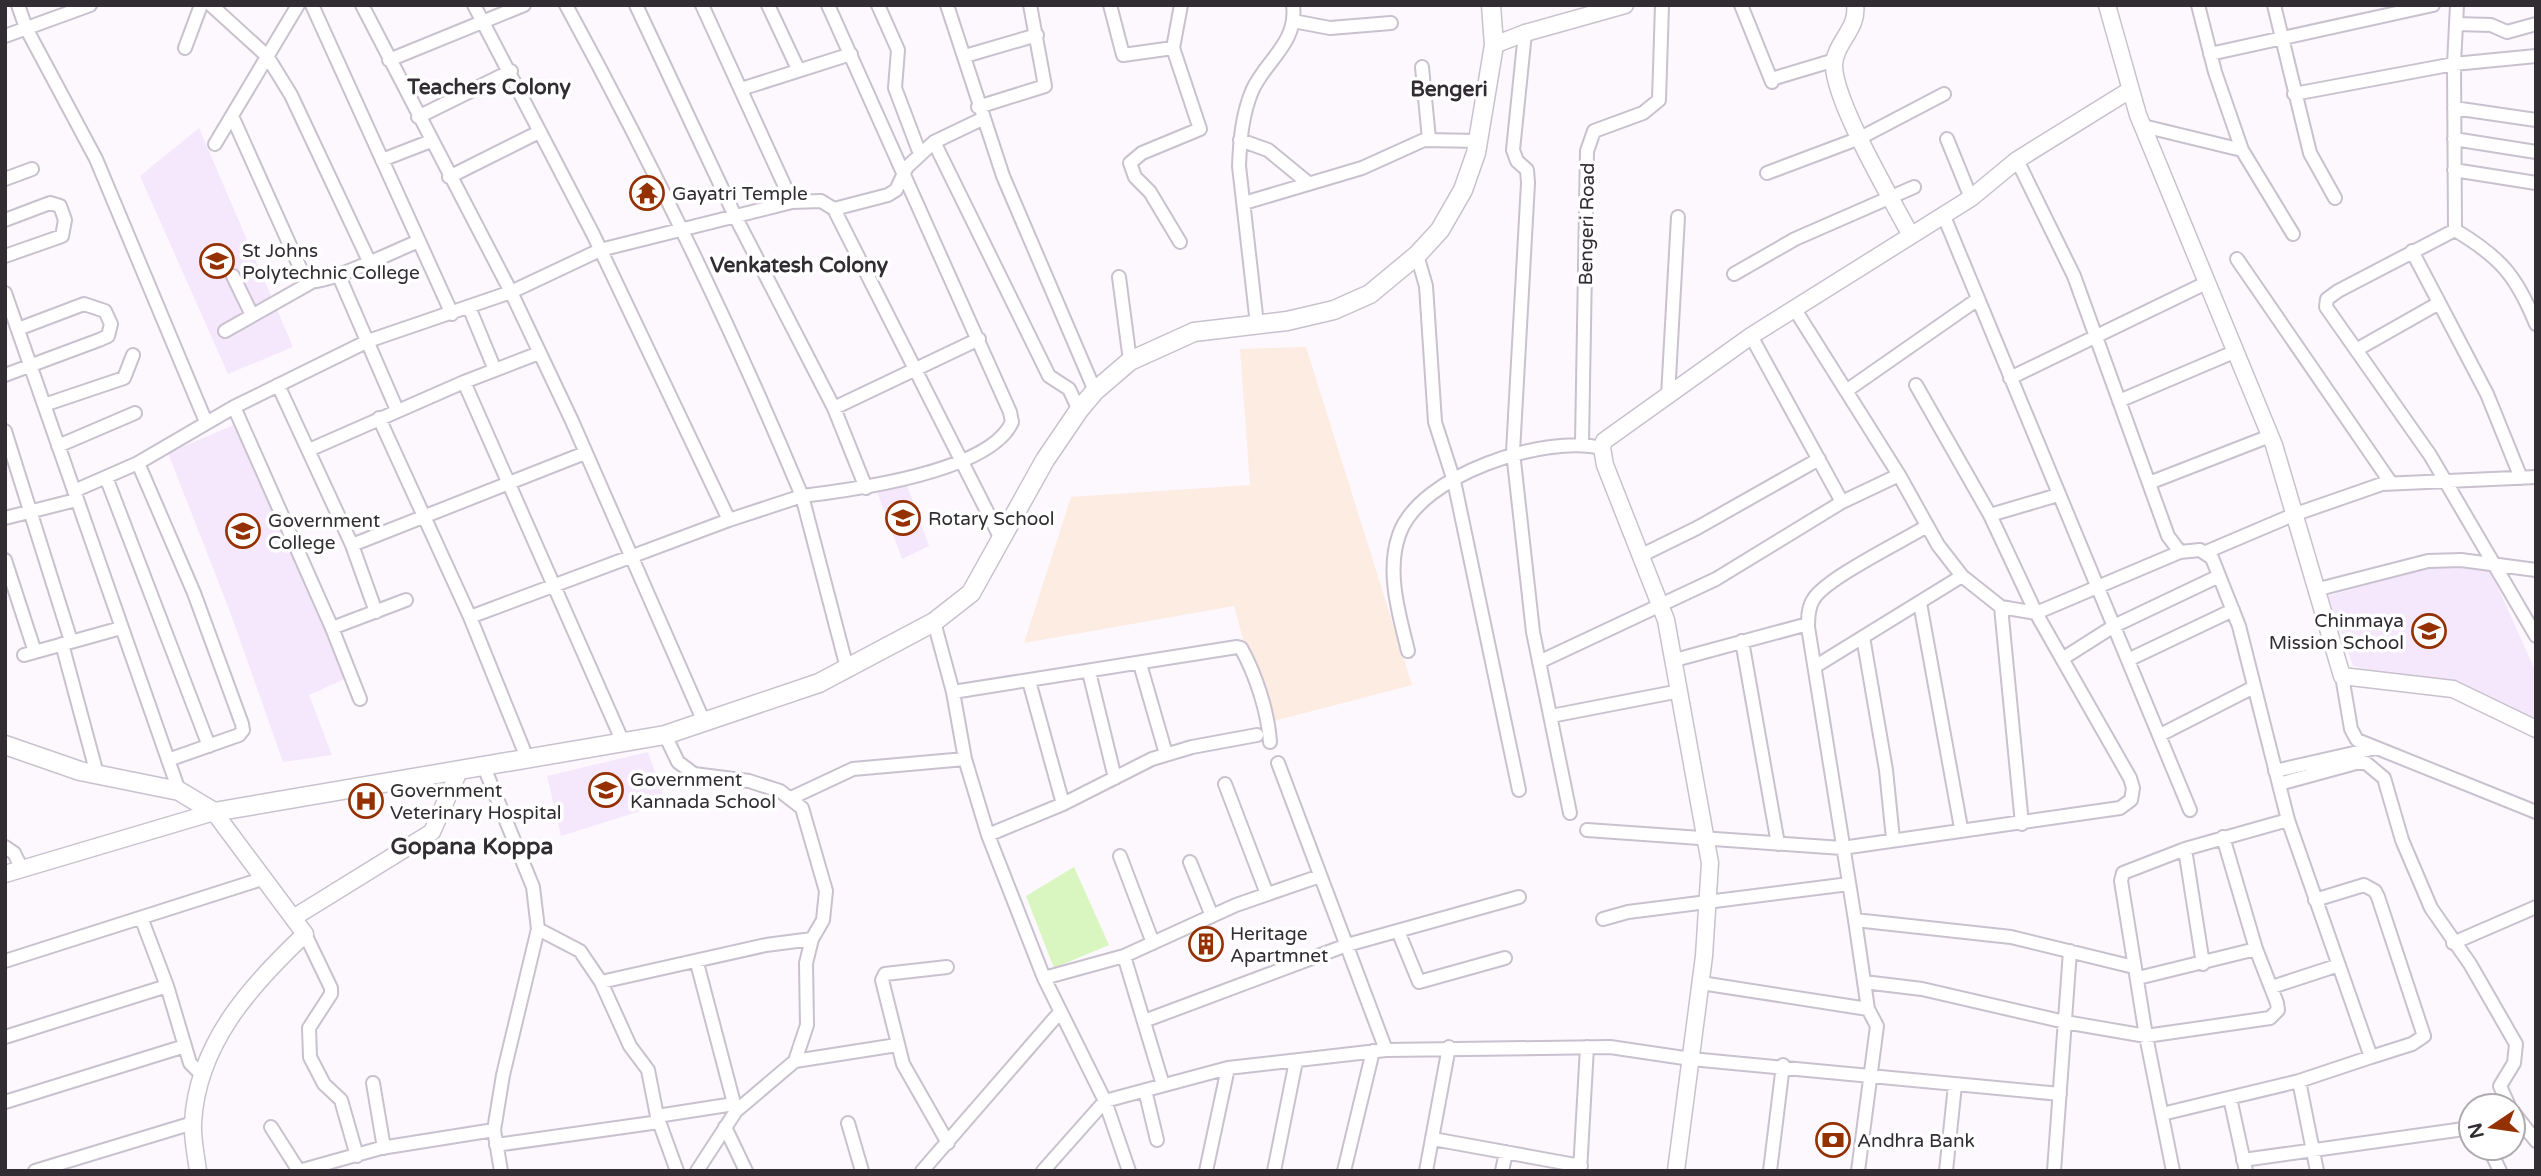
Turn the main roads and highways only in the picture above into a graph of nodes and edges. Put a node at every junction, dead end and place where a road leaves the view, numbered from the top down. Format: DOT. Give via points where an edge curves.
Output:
graph roads {
  1 [pos="1491,5"];
  2 [pos="5,745"];
  1 -- 2 [label="main road" via="1494,45 1479,141 1463,190 1440,230 1418,256 1370,294 1334,310 1182,335 1130,361 1079,410 1045,460 971,593 934,622 819,682 665,735 214,812 179,791 97,774"];
}
